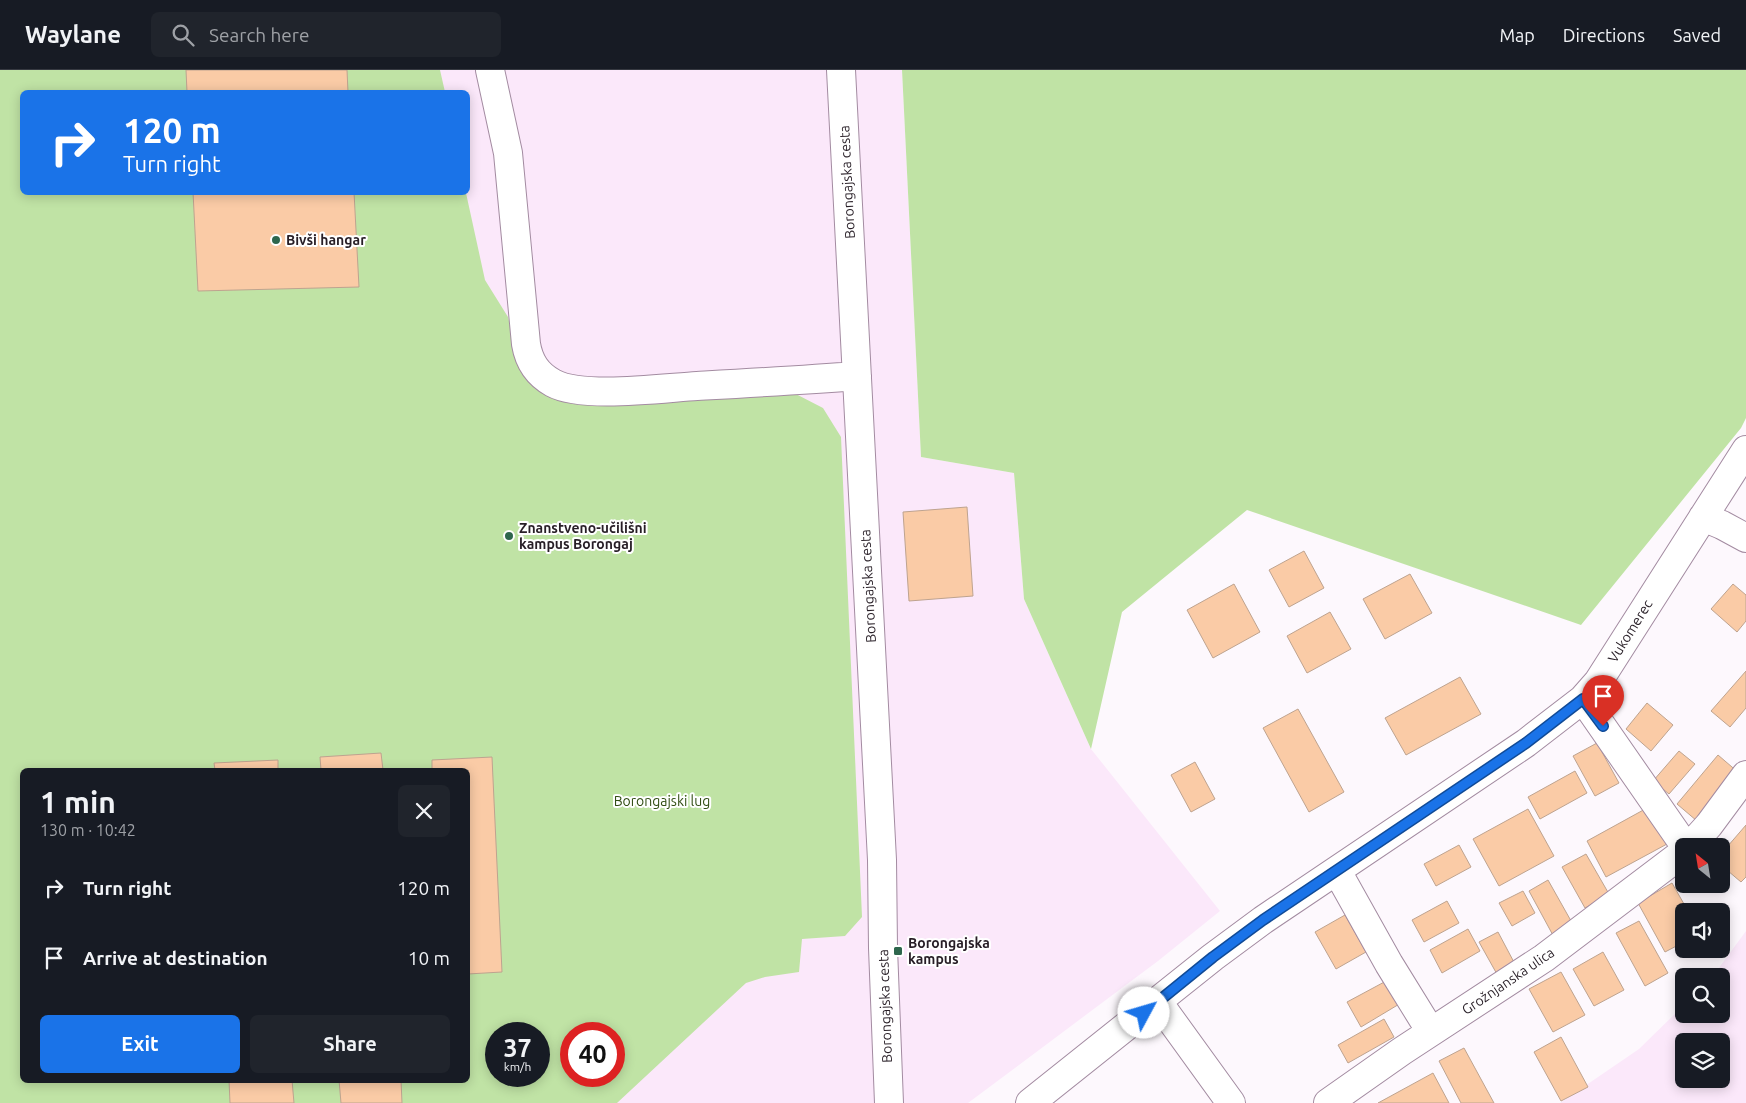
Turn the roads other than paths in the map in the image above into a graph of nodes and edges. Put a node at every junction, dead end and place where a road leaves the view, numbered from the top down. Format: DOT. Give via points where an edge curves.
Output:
graph roads {
  1 [pos="490,70"];
  2 [pos="841,70"];
  3 [pos="857,376"];
  4 [pos="1746,450"];
  5 [pos="1703,517"];
  6 [pos="1746,538"];
  7 [pos="1583,699"];
  8 [pos="1746,775"];
  9 [pos="1679,838"];
  10 [pos="1697,838"];
  11 [pos="1675,859"];
  12 [pos="1337,871"];
  13 [pos="1158,1002"];
  14 [pos="1431,1032"];
  15 [pos="889,1103"];
  16 [pos="1030,1103"];
  17 [pos="1231,1103"];
  18 [pos="1328,1103"];
  1 -- 3 [label="street" via="508,153 526,344 529,359 538,372 554,384 574,390"];
  2 -- 3 [label="street, Borongajska cesta"];
  3 -- 15 [label="street, Borongajska cesta" via="882,860"];
  4 -- 5 [label="street, Vukomerec"];
  5 -- 6 [label="street"];
  5 -- 7 [label="street, Vukomerec" via="1598,682"];
  7 -- 9 [label="street"];
  7 -- 12 [label="street, Vukomerec" via="1526,743"];
  8 -- 10 [label="street"];
  11 -- 14 [label="street, Grožnjanska ulica" via="1544,958"];
  12 -- 13 [label="street, Vukomerec" via="1213,957"];
  12 -- 14 [label="street"];
  13 -- 16 [label="street"];
  13 -- 17 [label="street"];
  14 -- 18 [label="street, Grožnjanska ulica"];
}
